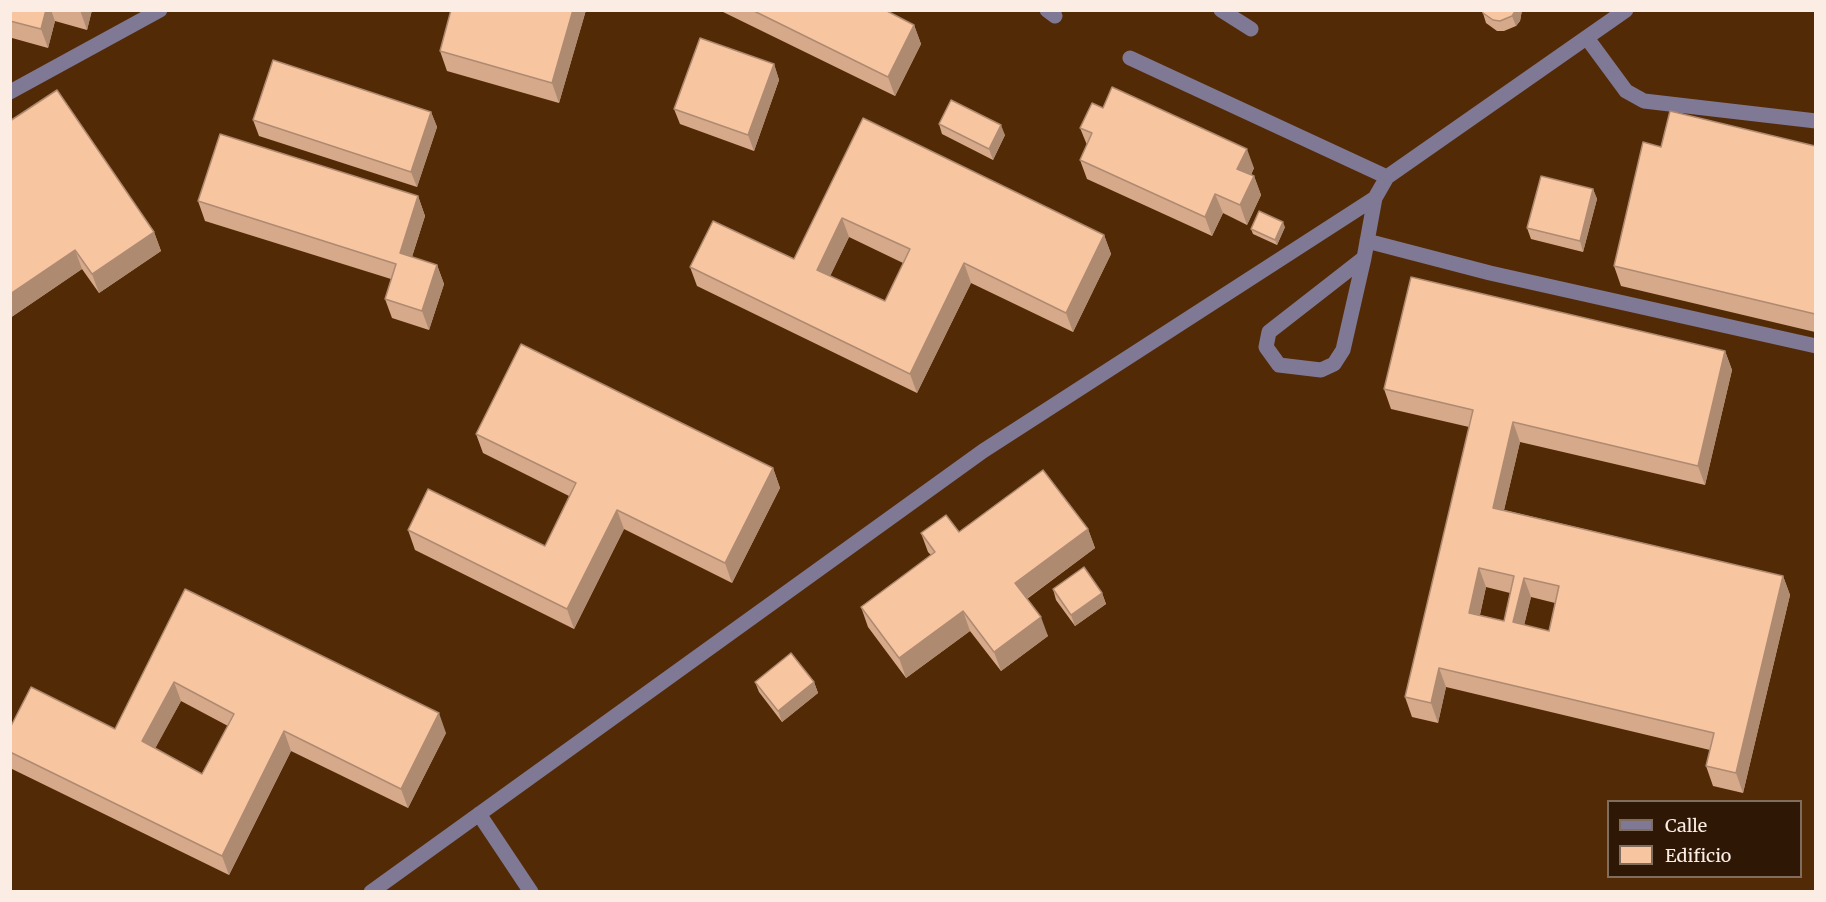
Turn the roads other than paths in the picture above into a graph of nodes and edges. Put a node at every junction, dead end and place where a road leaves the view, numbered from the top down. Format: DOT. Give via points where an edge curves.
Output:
graph roads {
  1 [pos="160,10"];
  2 [pos="1221,10"];
  3 [pos="1626,10"];
  4 [pos="1251,29"];
  5 [pos="1587,38"];
  6 [pos="1130,58"];
  7 [pos="10,92"];
  8 [pos="1815,121"];
  9 [pos="1387,177"];
  10 [pos="1375,198"];
  11 [pos="1367,241"];
  12 [pos="1364,258"];
  13 [pos="1815,346"];
  14 [pos="479,814"];
  15 [pos="371,891"];
  16 [pos="531,891"];
  1 -- 7 [label="lane"];
  2 -- 4 [label="lane"];
  3 -- 5 [label="lane"];
  5 -- 8 [label="lane" via="1626,92 1644,101"];
  5 -- 9 [label="lane"];
  6 -- 9 [label="lane"];
  9 -- 10 [label="lane"];
  10 -- 11 [label="lane"];
  10 -- 14 [label="lane" via="983,451"];
  11 -- 12 [label="lane"];
  11 -- 13 [label="lane" via="1502,276"];
  12 -- 12 [label="lane" via="1343,350 1334,364 1321,370 1279,365 1266,347 1269,332"];
  14 -- 15 [label="lane"];
  14 -- 16 [label="lane"];
}
